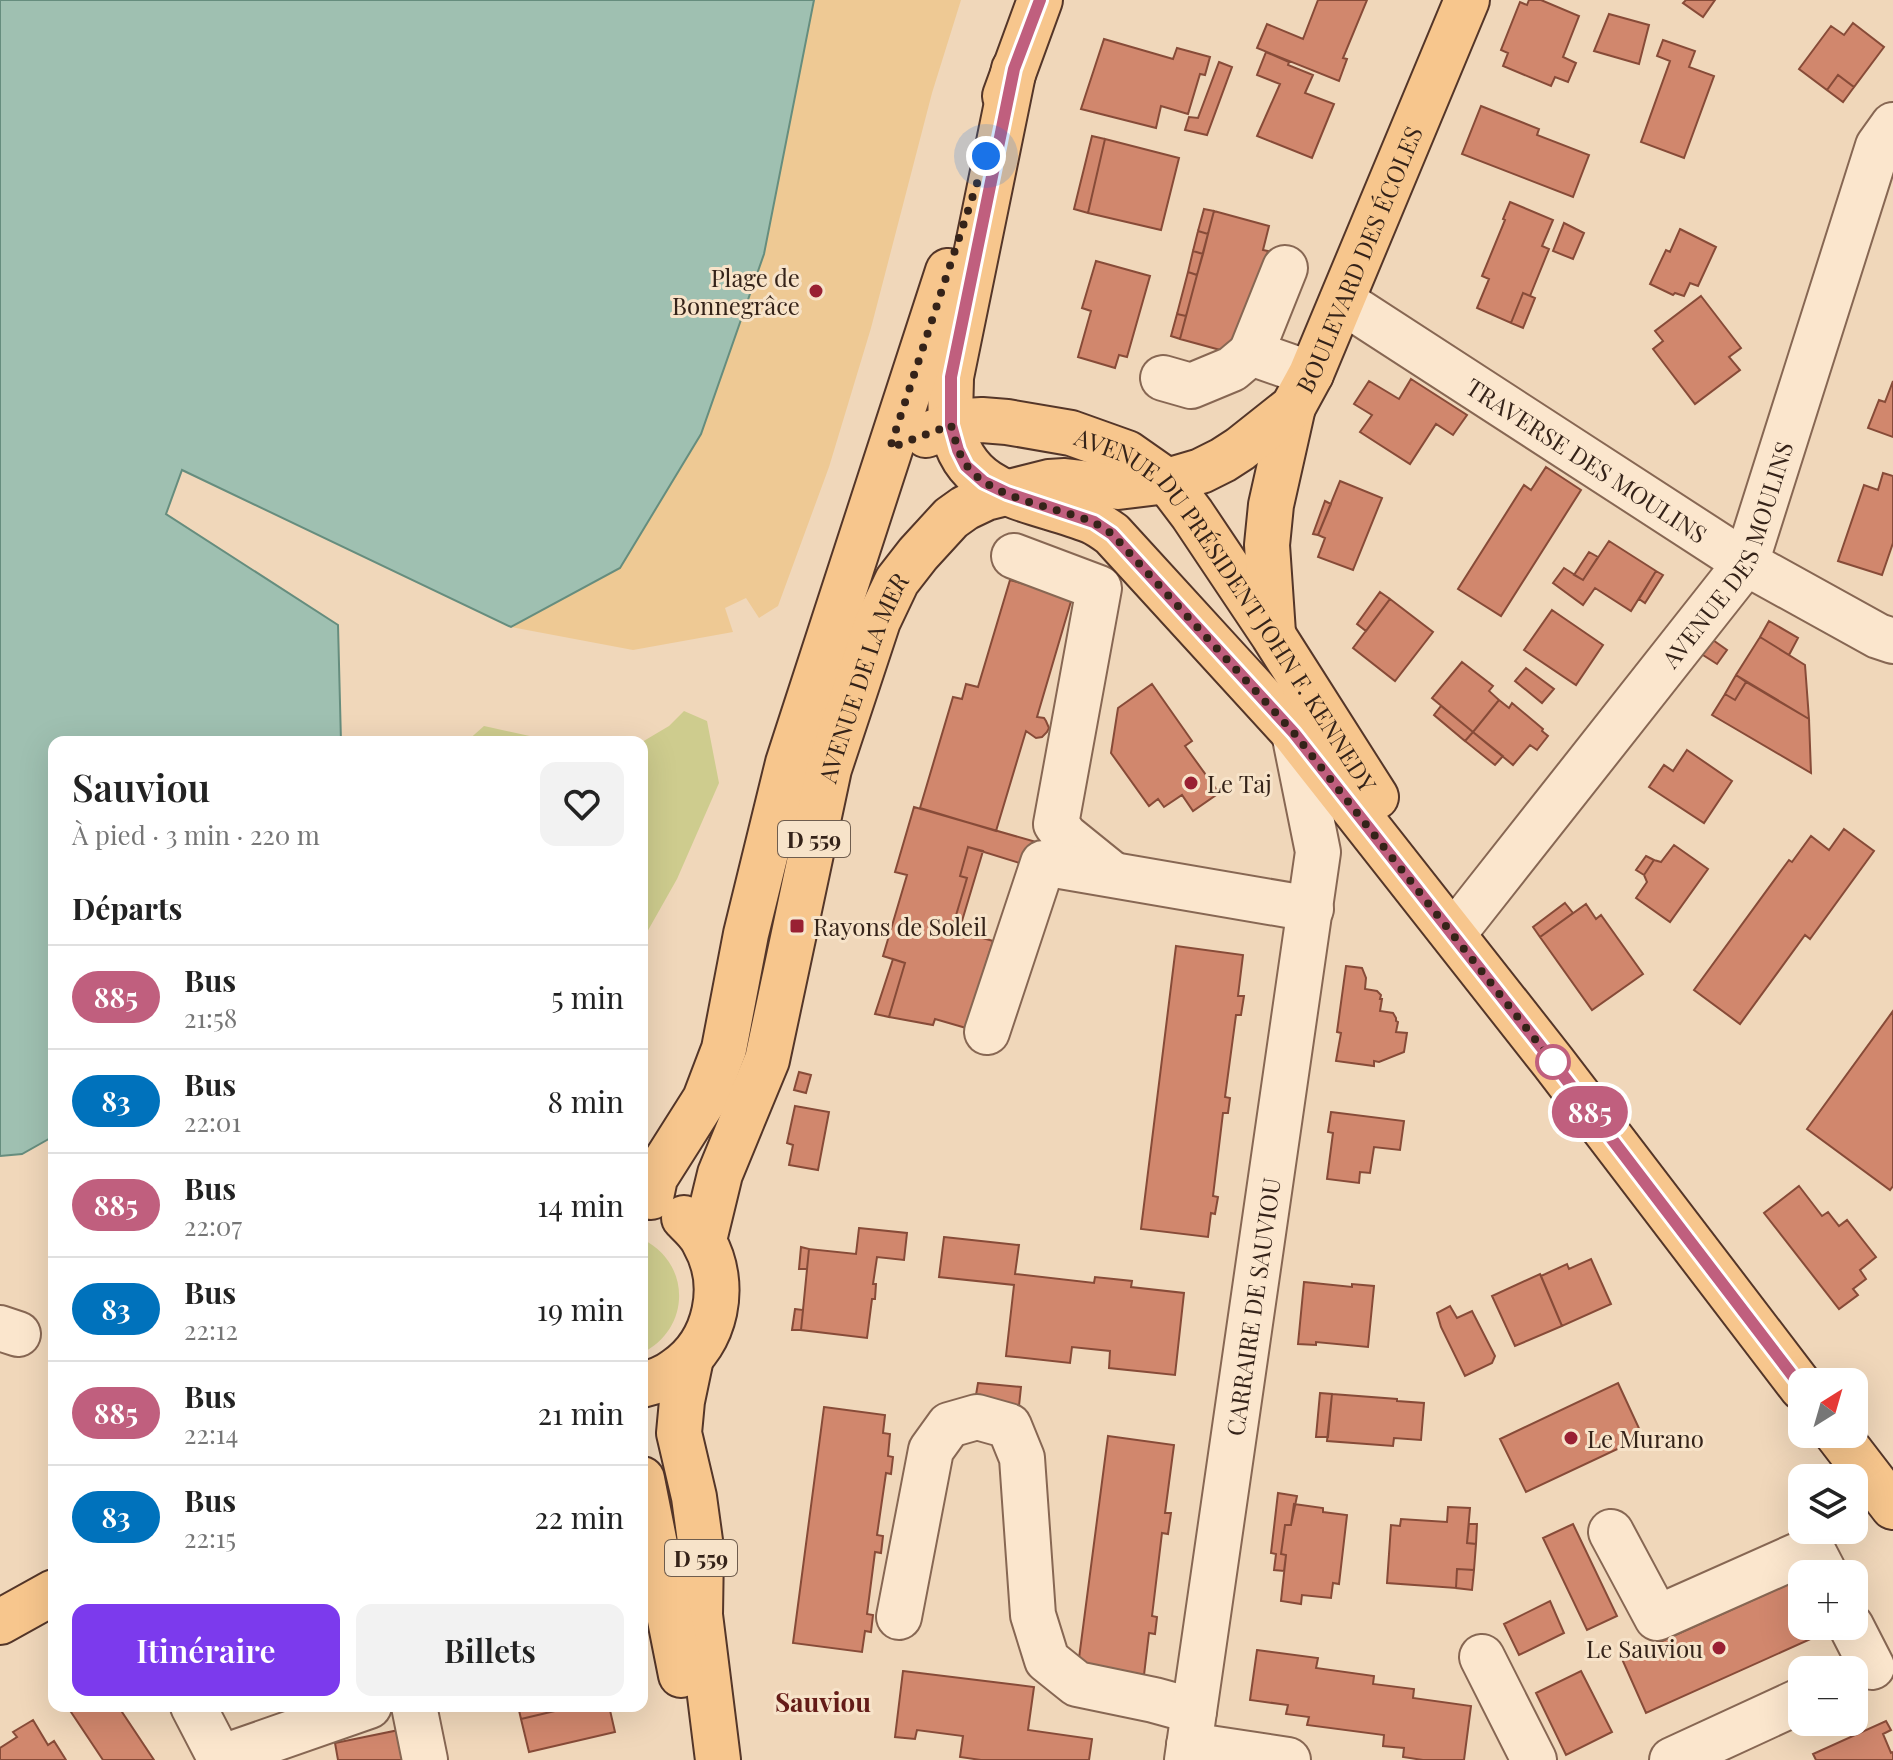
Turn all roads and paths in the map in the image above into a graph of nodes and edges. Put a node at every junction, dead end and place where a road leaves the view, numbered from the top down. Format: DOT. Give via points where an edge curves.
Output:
graph roads {
  1 [pos="1040,0"];
  2 [pos="1467,0"];
  3 [pos="1014,69"];
  4 [pos="1893,125"];
  5 [pos="1285,268"];
  6 [pos="1342,301"];
  7 [pos="1251,353"];
  8 [pos="1163,378"];
  9 [pos="1302,391"];
  10 [pos="951,425"];
  11 [pos="890,448"];
  12 [pos="1167,481"];
  13 [pos="1007,493"];
  14 [pos="1014,556"];
  15 [pos="1746,563"];
  16 [pos="1273,635"];
  17 [pos="1886,638"];
  18 [pos="1294,733"];
  19 [pos="1383,845"];
  20 [pos="1318,852"];
  21 [pos="1114,875"];
  22 [pos="1311,909"];
  23 [pos="1458,928"];
  24 [pos="1499,992"];
  25 [pos="987,1032"];
  26 [pos="648,1192"];
  27 [pos="648,1197"];
  28 [pos="704,1240"];
  29 [pos="691,1358"];
  30 [pos="1788,1370"];
  31 [pos="648,1384"];
  32 [pos="1848,1448"];
  33 [pos="1893,1507"];
  34 [pos="648,1509"];
  35 [pos="1611,1532"];
  36 [pos="1818,1560"];
  37 [pos="48,1595"];
  38 [pos="899,1617"];
  39 [pos="0,1622"];
  40 [pos="1859,1640"];
  41 [pos="1482,1657"];
  42 [pos="1873,1667"];
  43 [pos="1788,1706"];
  44 [pos="196,1712"];
  45 [pos="352,1712"];
  46 [pos="415,1712"];
  47 [pos="1190,1739"];
  48 [pos="220,1759"];
  49 [pos="425,1760"];
  50 [pos="696,1760"];
  51 [pos="718,1760"];
  52 [pos="1288,1760"];
  53 [pos="1534,1760"];
  54 [pos="1672,1760"];
  1 -- 3 [label="main road"];
  2 -- 6 [label="main road, BOULEVARD DES ÉCOLES"];
  3 -- 10 [label="main road, AVENUE DU PRÉSIDENT JOHN F. KENNEDY" via="951,377"];
  3 -- 11 [label="main road, AVENUE DE LA MER"];
  4 -- 15 [label="street, AVENUE DES MOULINS" via="1878,146"];
  5 -- 7 [label="street"];
  6 -- 9 [label="main road, BOULEVARD DES ÉCOLES"];
  6 -- 15 [label="street, TRAVERSE DES MOULINS"];
  7 -- 8 [label="street" via="1232,369 1191,386"];
  7 -- 9 [label="street"];
  9 -- 12 [label="main road, BOULEVARD DES ÉCOLES" via="1223,460"];
  9 -- 16 [label="main road" via="1271,505 1267,545"];
  10 -- 11 [label="main road, AVENUE DU PRÉSIDENT JOHN F. KENNEDY"];
  10 -- 12 [label="main road, AVENUE DU PRÉSIDENT JOHN F. KENNEDY" via="982,420 1071,433 1127,453"];
  10 -- 13 [label="main road, AVENUE DU PRÉSIDENT JOHN F. KENNEDY" via="966,466"];
  11 -- 26 [label="main road, AVENUE DE LA MER / D 559" via="788,763 724,1049 705,1099"];
  12 -- 13 [label="main road, BOULEVARD DES ÉCOLES" via="1118,487 1049,482"];
  12 -- 16 [label="main road, AVENUE DU PRÉSIDENT JOHN F. KENNEDY"];
  13 -- 18 [label="main road, AVENUE DU PRÉSIDENT JOHN F. KENNEDY" via="1094,522 1112,534"];
  13 -- 28 [label="main road, AVENUE DE LA MER / D 559" via="951,518 897,581 878,621 829,769 767,1060 720,1174"];
  14 -- 21 [label="street" via="1099,588 1056,824"];
  15 -- 17 [label="street, TRAVERSE DES MOULINS"];
  15 -- 23 [label="street, AVENUE DES MOULINS"];
  16 -- 23 [label="main road, AVENUE DU PRÉSIDENT JOHN F. KENNEDY"];
  18 -- 19 [label="main road, AVENUE DU PRÉSIDENT JOHN F. KENNEDY"];
  18 -- 20 [label="street, CARRAIRE DE SAUVIOU"];
  19 -- 20 [label="street"];
  19 -- 24 [label="main road, AVENUE DU PRÉSIDENT JOHN F. KENNEDY"];
  20 -- 22 [label="street, CARRAIRE DE SAUVIOU"];
  21 -- 22 [label="street"];
  21 -- 25 [label="street" via="1043,863"];
  22 -- 47 [label="street, CARRAIRE DE SAUVIOU"];
  23 -- 24 [label="main road, AVENUE DU PRÉSIDENT JOHN F. KENNEDY"];
  24 -- 30 [label="main road, AVENUE DU PRÉSIDENT JOHN F. KENNEDY"];
  27 -- 28 [label="main road" via="681,1214"];
  28 -- 29 [label="main road" via="718,1288 711,1325"];
  29 -- 31 [label="main road"];
  29 -- 51 [label="main road, D 559" via="679,1433 701,1548 700,1615"];
  32 -- 33 [label="main road"];
  34 -- 50 [label="main road, D 559"];
  35 -- 36 [label="street" via="1657,1618 1812,1549"];
  37 -- 39 [label="main road"];
  38 -- 47 [label="street" via="931,1450 949,1425 977,1417 1009,1426 1022,1458 1033,1615 1047,1660 1077,1684 1154,1700"];
  40 -- 42 [label="street"];
  41 -- 53 [label="street"];
  43 -- 54 [label="street"];
  44 -- 48 [label="street"];
  45 -- 48 [label="street"];
  46 -- 49 [label="street"];
  47 -- 52 [label="street"];
}
